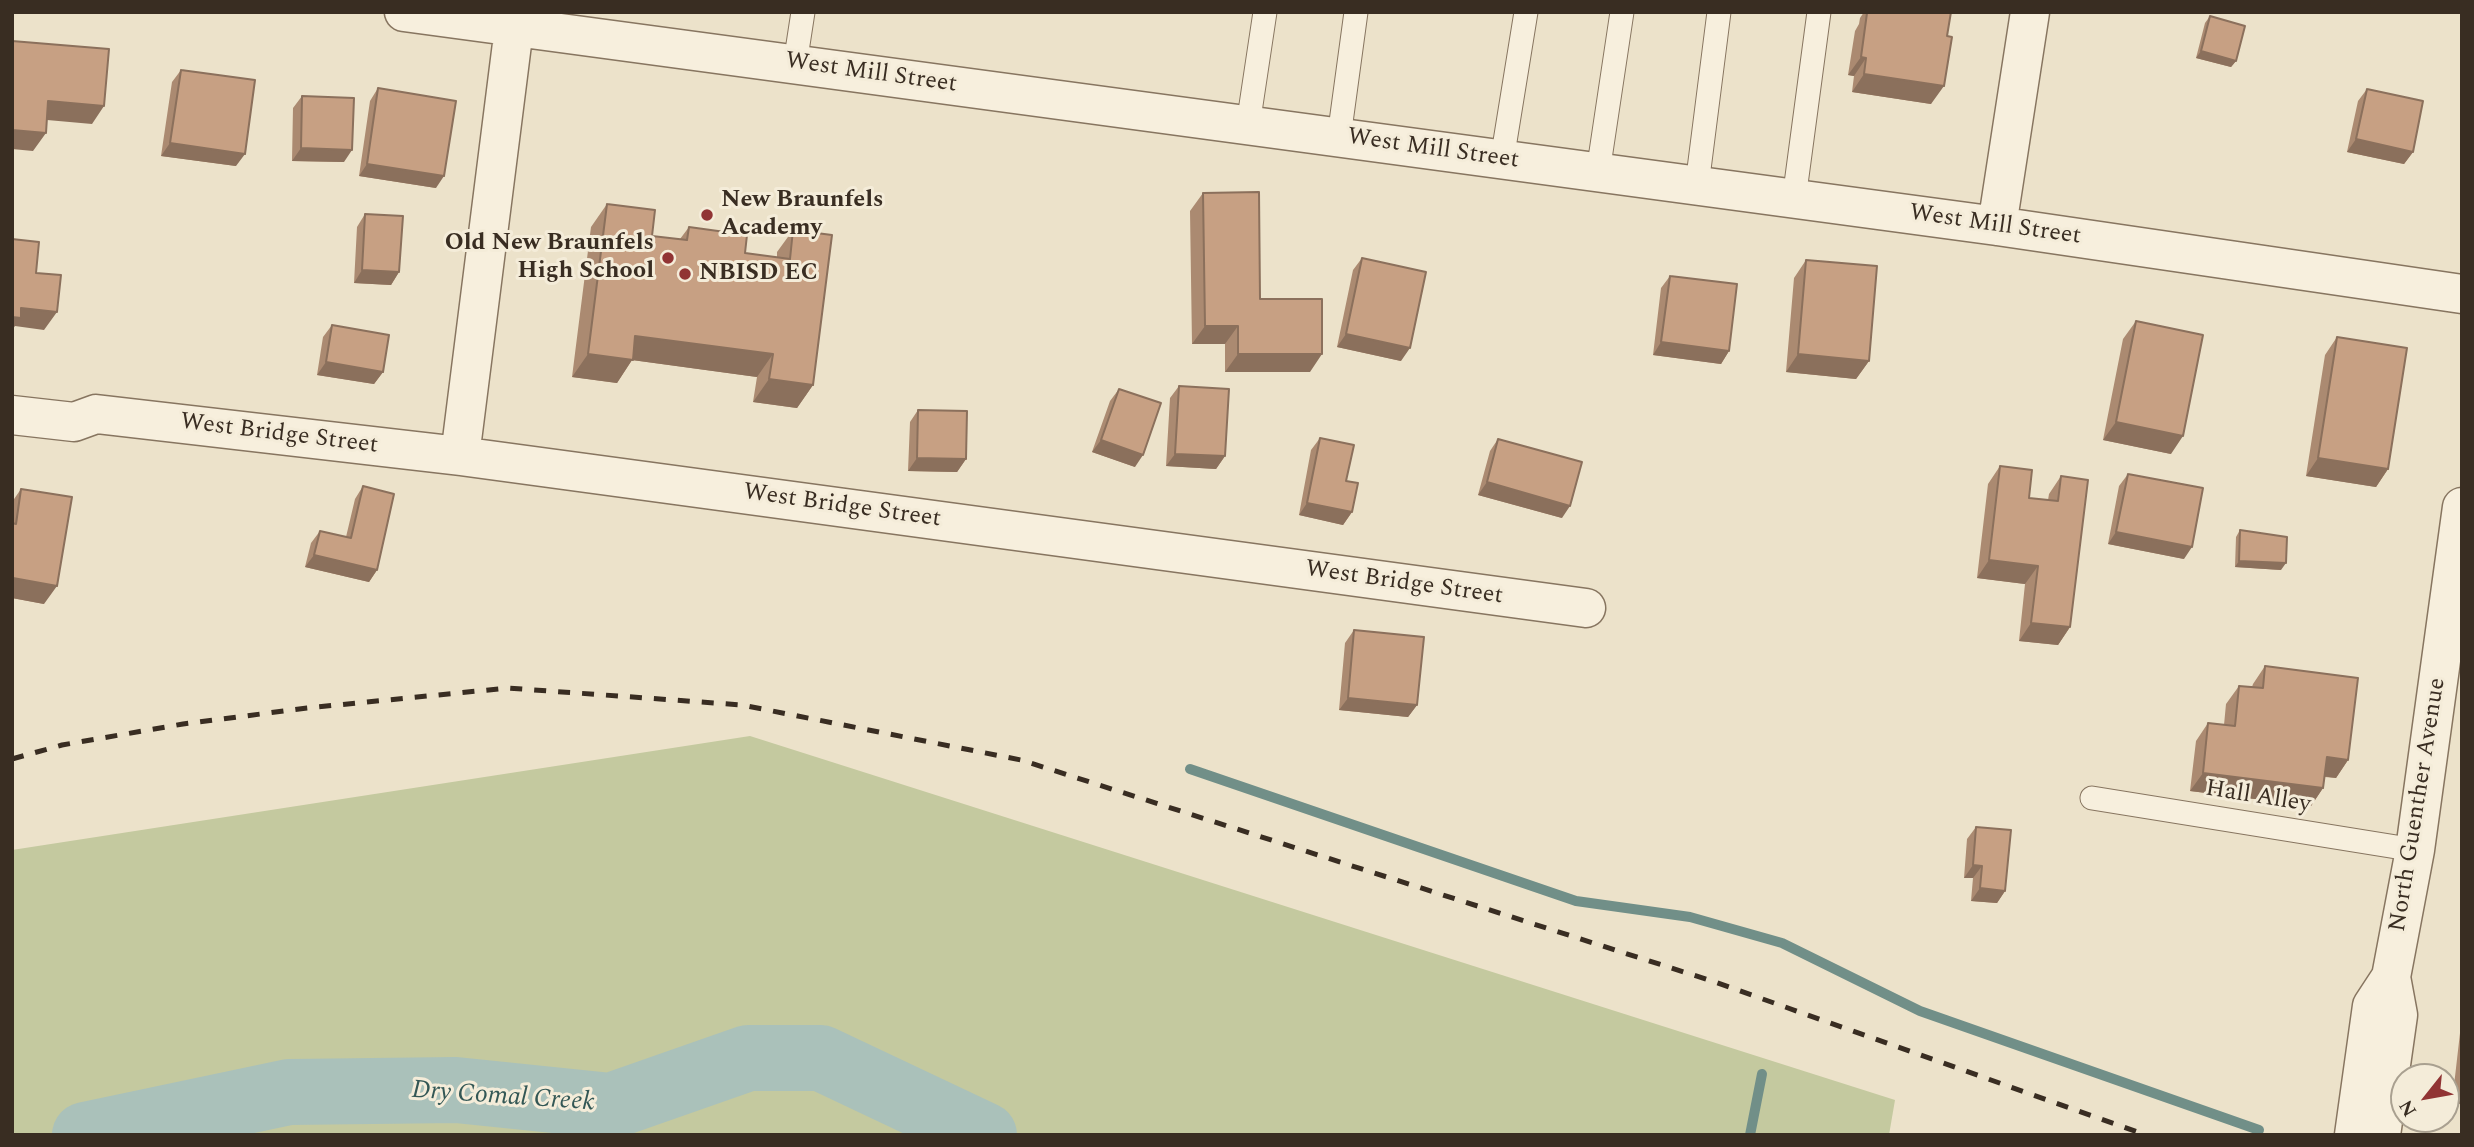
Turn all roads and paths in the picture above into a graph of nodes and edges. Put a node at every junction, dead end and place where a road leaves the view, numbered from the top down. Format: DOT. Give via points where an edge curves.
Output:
graph roads {
  1 [pos="404,12"];
  2 [pos="803,12"];
  3 [pos="1265,12"];
  4 [pos="1356,12"];
  5 [pos="1527,12"];
  6 [pos="1622,12"];
  7 [pos="1719,12"];
  8 [pos="1818,12"];
  9 [pos="2030,12"];
  10 [pos="515,19"];
  11 [pos="795,64"];
  12 [pos="1248,125"];
  13 [pos="1339,138"];
  14 [pos="1502,160"];
  15 [pos="1598,172"];
  16 [pos="1697,185"];
  17 [pos="1794,199"];
  18 [pos="1997,226"];
  19 [pos="2462,294"];
  20 [pos="12,392"];
  21 [pos="96,414"];
  22 [pos="12,415"];
  23 [pos="460,456"];
  24 [pos="2462,507"];
  25 [pos="2457,593"];
  26 [pos="1586,608"];
  27 [pos="2092,798"];
  28 [pos="2415,850"];
  29 [pos="2391,977"];
  30 [pos="2354,1135"];
  31 [pos="2381,1135"];
  1 -- 10 [label="street, West Mill Street"];
  2 -- 11 [label="lane"];
  3 -- 12 [label="lane"];
  4 -- 13 [label="lane"];
  5 -- 14 [label="lane"];
  6 -- 15 [label="lane"];
  7 -- 16 [label="lane"];
  8 -- 17 [label="lane"];
  9 -- 18 [label="street"];
  10 -- 11 [label="street, West Mill Street"];
  10 -- 23 [label="street"];
  11 -- 12 [label="street, West Mill Street"];
  12 -- 13 [label="street, West Mill Street"];
  13 -- 14 [label="street, West Mill Street"];
  14 -- 15 [label="street, West Mill Street"];
  15 -- 16 [label="street, West Mill Street"];
  16 -- 17 [label="street, West Mill Street"];
  17 -- 18 [label="street, West Mill Street"];
  18 -- 19 [label="street, West Mill Street"];
  20 -- 21 [label="street, West Bridge Street" via="76,399"];
  21 -- 22 [label="street, West Bridge Street" via="74,422"];
  21 -- 23 [label="street, West Bridge Street"];
  23 -- 26 [label="street, West Bridge Street"];
  24 -- 25 [label="street, North Guenther Avenue"];
  25 -- 28 [label="street, North Guenther Avenue"];
  27 -- 28 [label="lane, Hall Alley"];
  28 -- 29 [label="street, North Guenther Avenue"];
  29 -- 30 [label="street, North Guenther Avenue" via="2372,1006"];
  29 -- 31 [label="street, North Guenther Avenue" via="2398,1015"];
}
